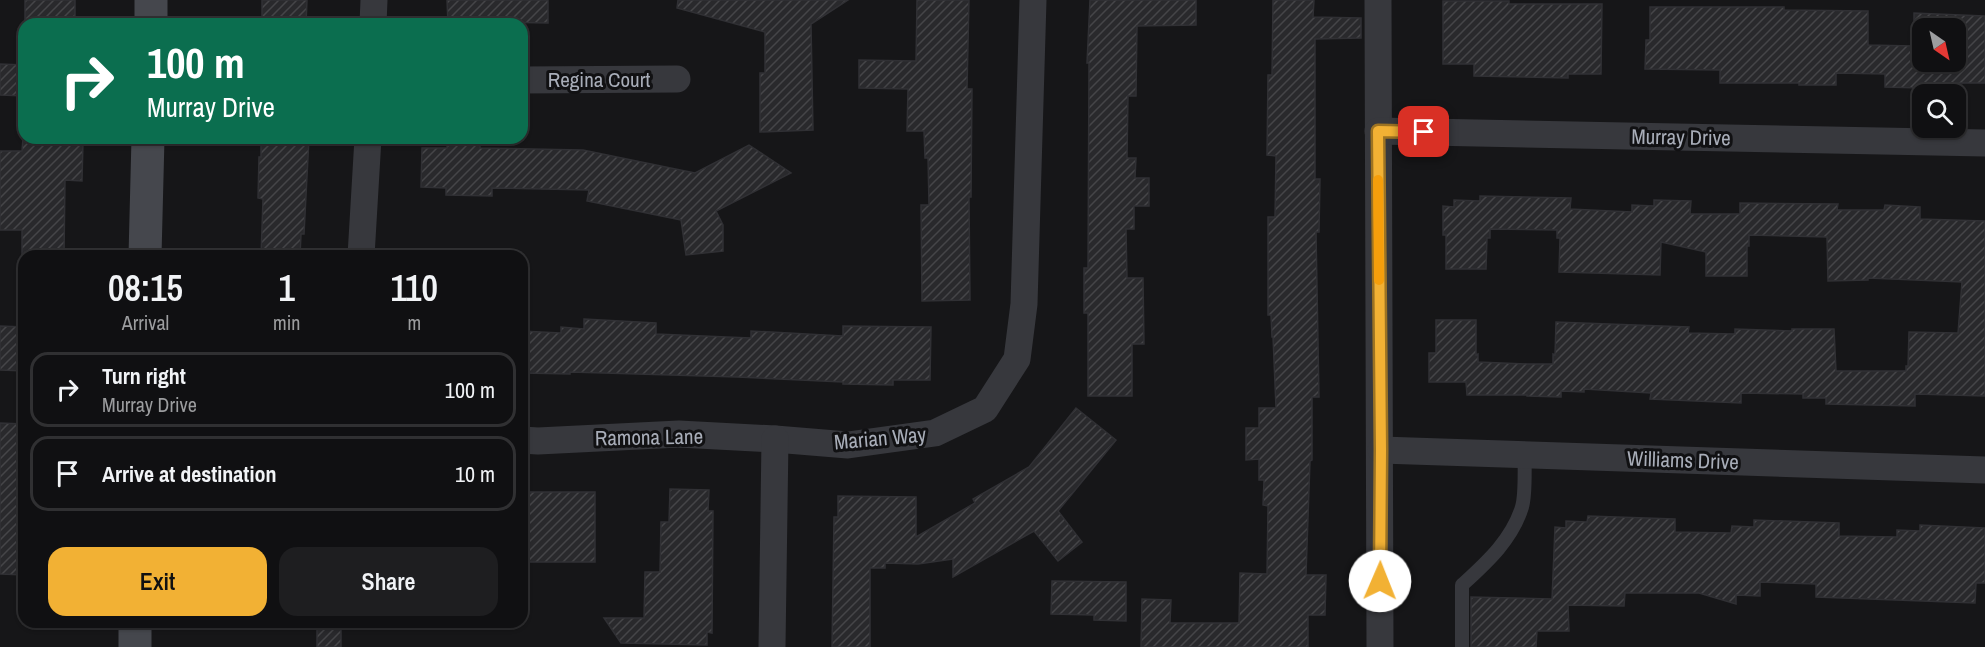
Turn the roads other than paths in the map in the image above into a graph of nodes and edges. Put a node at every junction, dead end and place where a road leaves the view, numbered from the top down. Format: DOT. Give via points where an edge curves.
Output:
graph roads {
  1 [pos="151,0"];
  2 [pos="374,0"];
  3 [pos="1033,0"];
  4 [pos="1378,0"];
  5 [pos="151,18"];
  6 [pos="373,18"];
  7 [pos="677,79"];
  8 [pos="528,80"];
  9 [pos="1378,131"];
  10 [pos="1985,143"];
  11 [pos="148,144"];
  12 [pos="368,144"];
  13 [pos="145,250"];
  14 [pos="361,250"];
  15 [pos="775,439"];
  16 [pos="528,440"];
  17 [pos="1381,450"];
  18 [pos="1524,454"];
  19 [pos="1985,470"];
  20 [pos="135,628"];
  21 [pos="135,647"];
  22 [pos="772,647"];
  23 [pos="1380,647"];
  24 [pos="1462,647"];
  1 -- 5 [label="main road"];
  2 -- 6 [label="street"];
  3 -- 15 [label="street, Marian Way" via="1024,304 1017,359 985,409 935,433 848,445"];
  4 -- 9 [label="street"];
  7 -- 8 [label="street, Regina Court"];
  9 -- 10 [label="street, Murray Drive"];
  9 -- 17 [label="street"];
  11 -- 13 [label="main road"];
  12 -- 14 [label="street"];
  15 -- 16 [label="street, Ramona Lane" via="680,434"];
  15 -- 22 [label="street"];
  17 -- 18 [label="street, Williams Drive"];
  17 -- 23 [label="street"];
  18 -- 19 [label="street, Williams Drive"];
  18 -- 24 [label="lane" via="1522,506 1514,523 1496,554 1462,585"];
  20 -- 21 [label="main road"];
}
